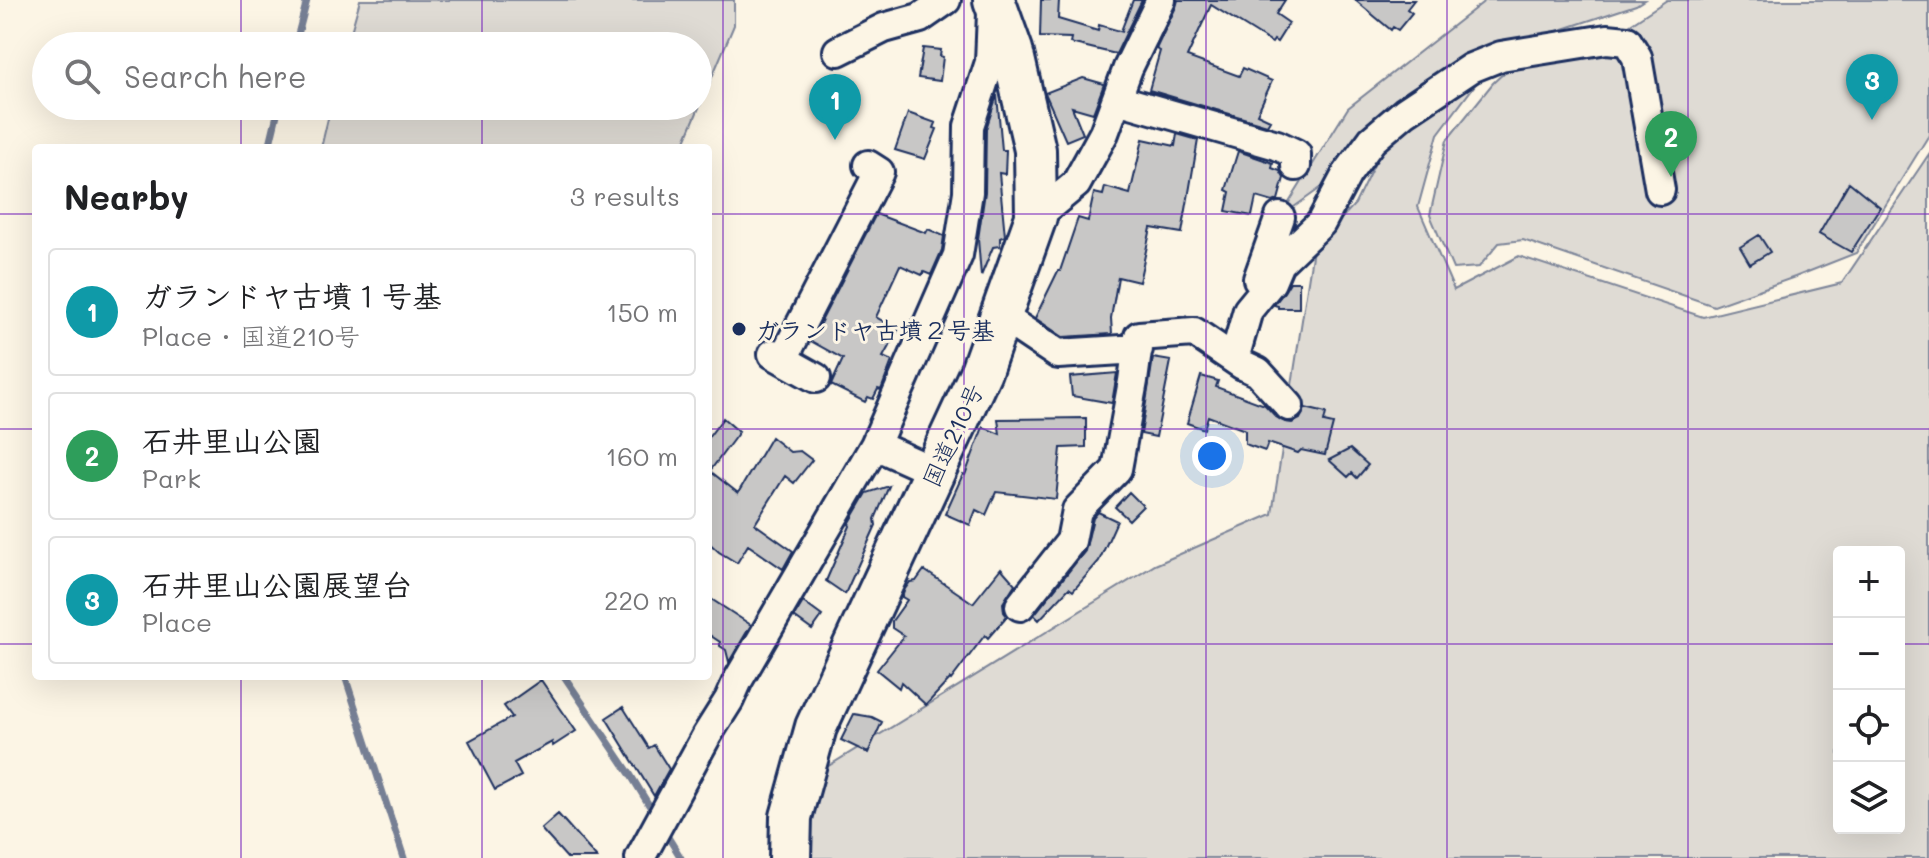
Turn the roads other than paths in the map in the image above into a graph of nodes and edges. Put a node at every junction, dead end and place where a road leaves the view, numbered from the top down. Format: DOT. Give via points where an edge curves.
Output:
graph roads {
  1 [pos="946,0"];
  2 [pos="993,0"];
  3 [pos="1161,0"];
  4 [pos="838,51"];
  5 [pos="1117,99"];
  6 [pos="868,165"];
  7 [pos="1296,166"];
  8 [pos="1660,190"];
  9 [pos="1036,217"];
  10 [pos="1280,217"];
  11 [pos="1248,310"];
  12 [pos="1001,316"];
  13 [pos="1138,349"];
  14 [pos="1234,359"];
  15 [pos="816,378"];
  16 [pos="1289,406"];
  17 [pos="875,445"];
  18 [pos="935,472"];
  19 [pos="1020,606"];
  20 [pos="640,858"];
  21 [pos="790,858"];
  1 -- 4 [label="street" via="920,18 884,28"];
  2 -- 9 [label="highway, 国道210号" via="1012,50 1035,150"];
  2 -- 17 [label="street" via="990,62 969,126 968,192 958,255"];
  3 -- 5 [label="street"];
  5 -- 7 [label="street" via="1277,145 1296,154"];
  5 -- 9 [label="street" via="1076,184"];
  6 -- 15 [label="street" via="879,172 778,356"];
  8 -- 11 [label="street" via="1637,57 1627,41 1607,39 1501,56 1471,68 1372,140 1321,223 1279,263"];
  9 -- 12 [label="highway, 国道210号"];
  10 -- 11 [label="street"];
  11 -- 14 [label="street"];
  12 -- 13 [label="street" via="1058,354"];
  12 -- 18 [label="highway, 国道210号"];
  13 -- 14 [label="street" via="1139,336 1194,332"];
  13 -- 19 [label="street" via="1117,469 1077,510 1071,541"];
  14 -- 16 [label="street" via="1258,372"];
  17 -- 18 [label="street"];
  17 -- 20 [label="street"];
  18 -- 21 [label="highway, 国道210号" via="816,727 791,817"];
}
